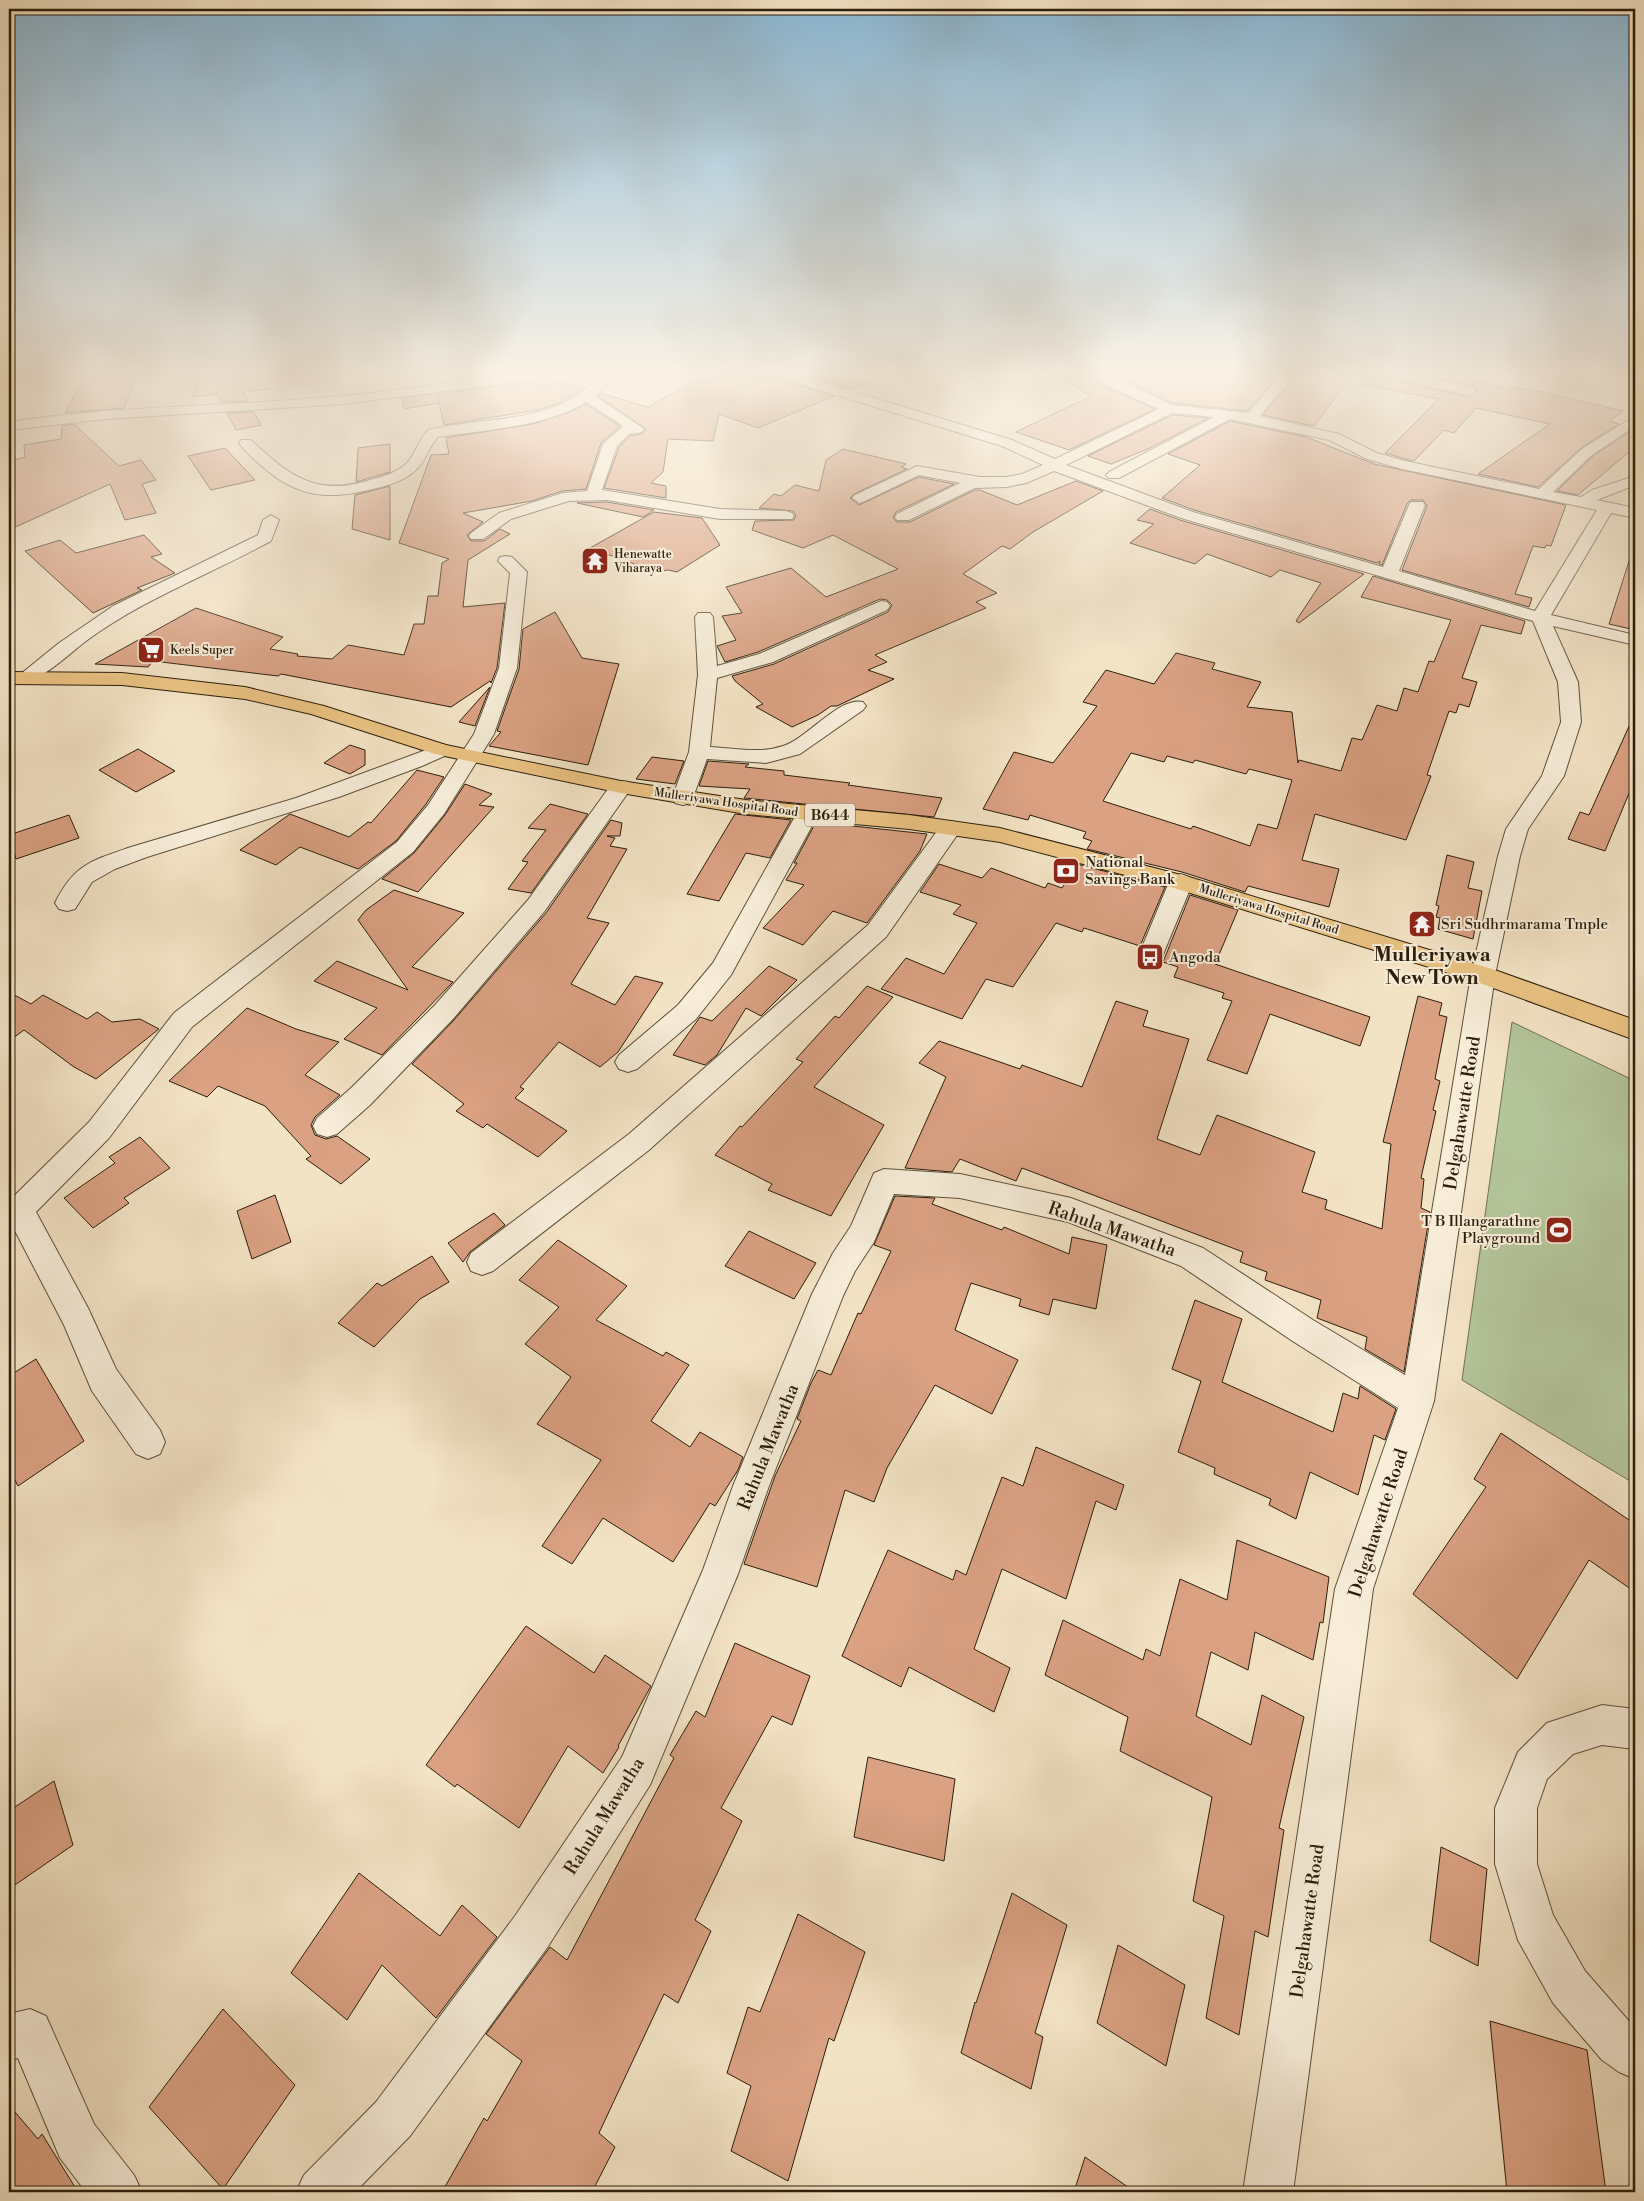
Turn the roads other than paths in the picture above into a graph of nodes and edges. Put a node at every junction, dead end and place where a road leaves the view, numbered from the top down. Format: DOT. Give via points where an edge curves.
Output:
graph roads {
  1 [pos="281,475"];
  2 [pos="398,475"];
  3 [pos="600,475"];
  4 [pos="907,475"];
  5 [pos="942,475"];
  6 [pos="1033,475"];
  7 [pos="1082,475"];
  8 [pos="1451,475"];
  9 [pos="1563,475"];
  10 [pos="1635,480"];
  11 [pos="980,482"];
  12 [pos="1543,493"];
  13 [pos="593,495"];
  14 [pos="860,498"];
  15 [pos="1584,502"];
  16 [pos="1417,505"];
  17 [pos="1607,507"];
  18 [pos="1635,513"];
  19 [pos="786,516"];
  20 [pos="903,517"];
  21 [pos="271,520"];
  22 [pos="477,536"];
  23 [pos="506,561"];
  24 [pos="1388,574"];
  25 [pos="880,606"];
  26 [pos="704,617"];
  27 [pos="1540,618"];
  28 [pos="1635,640"];
  29 [pos="708,675"];
  30 [pos="18,678"];
  31 [pos="856,706"];
  32 [pos="442,750"];
  33 [pos="699,752"];
  34 [pos="470,757"];
  35 [pos="621,787"];
  36 [pos="683,798"];
  37 [pos="808,813"];
  38 [pos="951,828"];
  39 [pos="1181,882"];
  40 [pos="67,903"];
  41 [pos="1150,957"];
  42 [pos="1483,975"];
  43 [pos="1635,1030"];
  44 [pos="628,1062"];
  45 [pos="327,1126"];
  46 [pos="14,1213"];
  47 [pos="482,1262"];
  48 [pos="1417,1401"];
  49 [pos="148,1442"];
  50 [pos="1635,1728"];
  51 [pos="9,2037"];
  52 [pos="1635,2056"];
  53 [pos="118,2192"];
  54 [pos="320,2192"];
  55 [pos="1268,2192"];
  1 -- 2 [label="street" via="307,489 339,491 358,489"];
  3 -- 13 [label="street"];
  4 -- 14 [label="street"];
  5 -- 11 [label="street"];
  6 -- 11 [label="street" via="1007,482"];
  7 -- 24 [label="street" via="1187,515"];
  8 -- 12 [label="street"];
  9 -- 12 [label="street"];
  10 -- 15 [label="street" via="1597,493"];
  11 -- 20 [label="street"];
  12 -- 15 [label="street"];
  13 -- 19 [label="street" via="720,514"];
  13 -- 22 [label="street" via="568,496 535,505 505,516"];
  15 -- 17 [label="street"];
  16 -- 24 [label="street"];
  17 -- 18 [label="street"];
  17 -- 27 [label="street"];
  21 -- 30 [label="street" via="265,538 232,557 136,601 93,626"];
  23 -- 34 [label="street" via="519,572 508,668 484,734"];
  24 -- 27 [label="street"];
  25 -- 29 [label="street" via="766,658"];
  26 -- 29 [label="street"];
  27 -- 28 [label="street"];
  27 -- 42 [label="street, Delgahawatte Road" via="1568,682 1571,722 1553,776 1517,829"];
  29 -- 33 [label="street"];
  30 -- 32 [label="main road, Mulleriyawa Hospital Road / B644" via="122,679 245,693 316,710"];
  31 -- 33 [label="street" via="793,750 766,757"];
  32 -- 34 [label="main road, Mulleriyawa Hospital Road / B644"];
  32 -- 40 [label="street" via="388,773 132,855 90,872 76,884"];
  33 -- 36 [label="street"];
  34 -- 35 [label="main road, Mulleriyawa Hospital Road / B644"];
  34 -- 46 [label="street" via="405,847 183,1020 99,1130"];
  35 -- 36 [label="main road, Mulleriyawa Hospital Road / B644"];
  35 -- 45 [label="street" via="536,906 444,1012"];
  36 -- 37 [label="main road, Mulleriyawa Hospital Road / B644"];
  37 -- 38 [label="main road, Mulleriyawa Hospital Road / B644"];
  37 -- 44 [label="street" via="722,969 687,1012"];
  38 -- 39 [label="main road, Mulleriyawa Hospital Road / B644" via="1000,835"];
  38 -- 47 [label="street" via="878,931 639,1142"];
  39 -- 41 [label="street"];
  39 -- 42 [label="main road, Mulleriyawa Hospital Road / B644"];
  42 -- 43 [label="main road, Mulleriyawa Hospital Road / B644"];
  42 -- 48 [label="street, Delgahawatte Road"];
  46 -- 49 [label="street" via="77,1318 104,1380"];
  48 -- 54 [label="street, Rahula Mawatha" via="1192,1257 1071,1210 960,1186 884,1181 863,1233 828,1294 751,1486 720,1574 636,1771 531,1932 393,2118"];
  48 -- 55 [label="street, Delgahawatte Road" via="1354,1589"];
  50 -- 52 [label="street" via="1602,1725 1561,1737 1532,1766 1516,1808 1516,1864 1534,1924 1569,1987 1618,2044"];
  51 -- 53 [label="street" via="30,2032 77,2141"];
}
